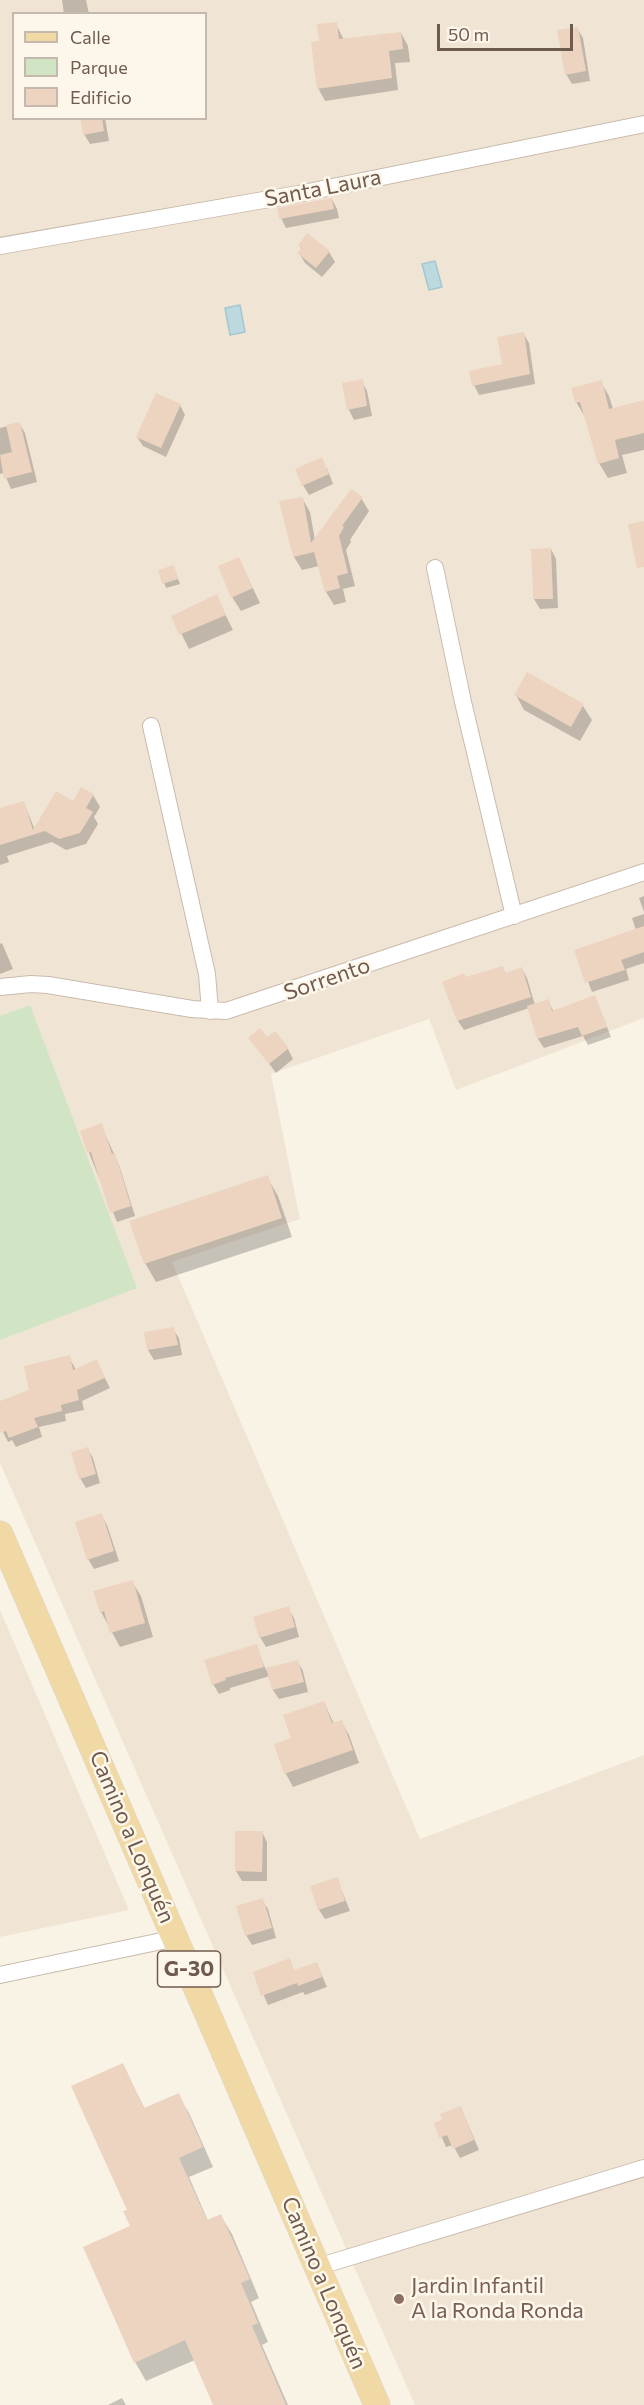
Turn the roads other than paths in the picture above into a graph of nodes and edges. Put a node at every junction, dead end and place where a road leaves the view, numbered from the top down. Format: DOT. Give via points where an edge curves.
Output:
graph roads {
  1 [pos="644,124"];
  2 [pos="0,246"];
  3 [pos="435,568"];
  4 [pos="151,726"];
  5 [pos="644,872"];
  6 [pos="514,916"];
  7 [pos="0,987"];
  8 [pos="210,1011"];
  9 [pos="0,1534"];
  10 [pos="176,1938"];
  11 [pos="0,1975"];
  12 [pos="644,2168"];
  13 [pos="317,2267"];
  14 [pos="377,2405"];
  1 -- 2 [label="street, Santa Laura" via="298,194"];
  3 -- 6 [label="street"];
  4 -- 8 [label="street" via="207,974"];
  5 -- 6 [label="street, Sorrento"];
  6 -- 8 [label="street, Sorrento" via="242,1008"];
  7 -- 8 [label="street, Sorrento" via="48,985"];
  9 -- 10 [label="main road, Camino a Lonquén / G-30"];
  10 -- 11 [label="street"];
  10 -- 13 [label="main road, Camino a Lonquén / G-30"];
  12 -- 13 [label="street"];
  13 -- 14 [label="main road, Camino a Lonquén / G-30"];
}
